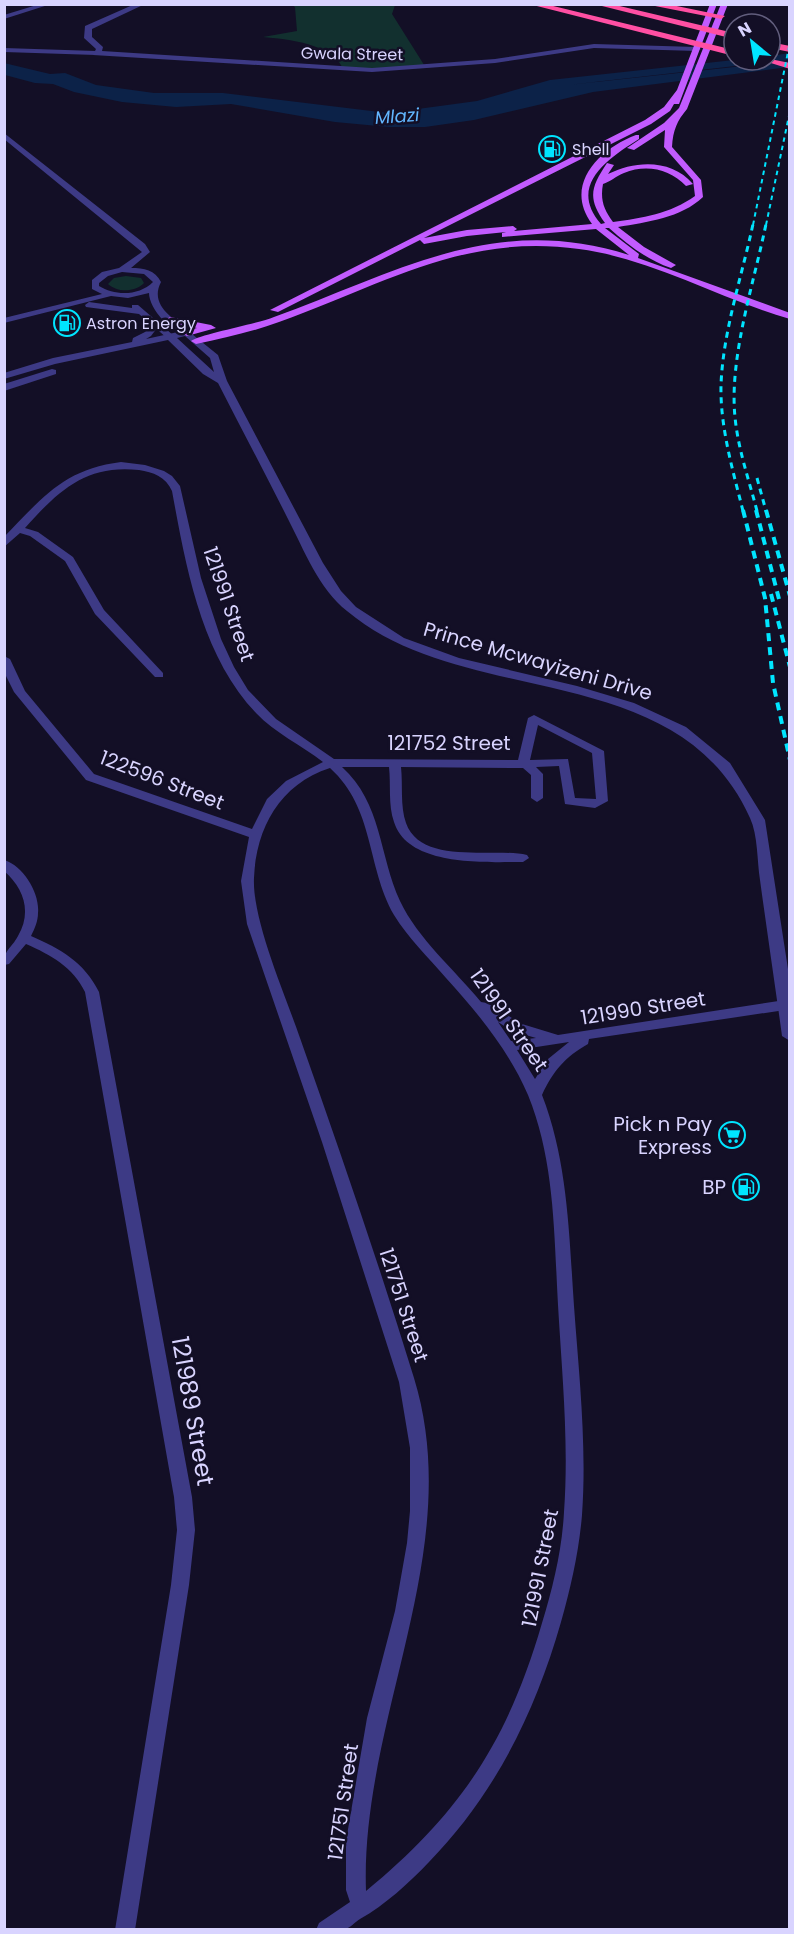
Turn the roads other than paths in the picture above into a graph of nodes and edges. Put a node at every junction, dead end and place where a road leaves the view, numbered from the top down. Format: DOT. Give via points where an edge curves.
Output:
graph roads {
  1 [pos="48,4"];
  2 [pos="141,4"];
  3 [pos="533,4"];
  4 [pos="598,4"];
  5 [pos="649,4"];
  6 [pos="725,4"];
  7 [pos="713,9"];
  8 [pos="721,16"];
  9 [pos="4,17"];
  10 [pos="722,33"];
  11 [pos="4,50"];
  12 [pos="722,50"];
  13 [pos="696,51"];
  14 [pos="96,53"];
  15 [pos="679,90"];
  16 [pos="683,109"];
  17 [pos="4,135"];
  18 [pos="598,187"];
  19 [pos="631,221"];
  20 [pos="555,227"];
  21 [pos="387,254"];
  22 [pos="139,260"];
  23 [pos="122,270"];
  24 [pos="154,275"];
  25 [pos="377,278"];
  26 [pos="155,286"];
  27 [pos="96,287"];
  28 [pos="115,295"];
  29 [pos="739,298"];
  30 [pos="789,308"];
  31 [pos="46,311"];
  32 [pos="141,312"];
  33 [pos="4,314"];
  34 [pos="789,316"];
  35 [pos="170,320"];
  36 [pos="4,321"];
  37 [pos="155,324"];
  38 [pos="226,325"];
  39 [pos="187,333"];
  40 [pos="170,336"];
  41 [pos="196,341"];
  42 [pos="179,345"];
  43 [pos="93,352"];
  44 [pos="4,376"];
  45 [pos="222,381"];
  46 [pos="4,388"];
  47 [pos="19,529"];
  48 [pos="4,544"];
  49 [pos="4,659"];
  50 [pos="159,675"];
  51 [pos="332,763"];
  52 [pos="396,763"];
  53 [pos="524,763"];
  54 [pos="537,798"];
  55 [pos="256,835"];
  56 [pos="523,858"];
  57 [pos="4,864"];
  58 [pos="25,938"];
  59 [pos="4,961"];
  60 [pos="473,1000"];
  61 [pos="785,1005"];
  62 [pos="596,1035"];
  63 [pos="789,1036"];
  64 [pos="564,1040"];
  65 [pos="507,1047"];
  66 [pos="535,1094"];
  67 [pos="362,1908"];
  68 [pos="124,1929"];
  69 [pos="326,1929"];
  1 -- 9 [label="street"];
  2 -- 14 [label="street" via="88,28 88,38 100,49"];
  3 -- 12 [label="highway"];
  4 -- 10 [label="highway"];
  5 -- 7 [label="highway"];
  6 -- 8 [label="main road"];
  7 -- 8 [label="highway"];
  7 -- 13 [label="main road"];
  8 -- 16 [label="main road"];
  11 -- 14 [label="street"];
  13 -- 14 [label="street, Gwala Street" via="594,46 495,61 372,70"];
  13 -- 15 [label="main road"];
  15 -- 21 [label="main road" via="667,109 648,122"];
  15 -- 29 [label="main road" via="673,109 665,117 592,172 585,188 586,205 601,230 632,254"];
  16 -- 18 [label="main road" via="667,125 615,160 600,178"];
  16 -- 19 [label="main road" via="669,130 668,147 697,180 699,197 679,212"];
  17 -- 22 [label="street" via="142,246 146,252"];
  18 -- 19 [label="main road" via="613,173 637,167 674,171 690,185 694,197 682,207"];
  18 -- 30 [label="main road" via="602,212 615,230 638,249 700,277"];
  19 -- 20 [label="main road"];
  20 -- 21 [label="main road" via="449,236"];
  20 -- 25 [label="main road" via="458,246"];
  21 -- 38 [label="main road" via="281,308"];
  22 -- 23 [label="street"];
  22 -- 24 [label="street"];
  23 -- 24 [label="street"];
  23 -- 27 [label="street" via="100,276 94,282"];
  24 -- 26 [label="street"];
  25 -- 29 [label="main road" via="472,247 558,244 610,253"];
  25 -- 41 [label="main road" via="283,318"];
  26 -- 28 [label="street" via="136,294"];
  26 -- 35 [label="street" via="153,300"];
  27 -- 28 [label="street"];
  27 -- 33 [label="street" via="83,294"];
  28 -- 31 [label="street"];
  28 -- 32 [label="street"];
  29 -- 34 [label="main road"];
  31 -- 32 [label="street" via="91,304"];
  31 -- 36 [label="street"];
  32 -- 37 [label="street"];
  35 -- 38 [label="main road" via="197,326"];
  35 -- 39 [label="street"];
  37 -- 40 [label="street"];
  37 -- 43 [label="street" via="138,340"];
  38 -- 39 [label="main road"];
  39 -- 40 [label="street"];
  39 -- 41 [label="street, Prince Mcwayizeni Drive"];
  40 -- 42 [label="street, Prince Mcwayizeni Drive"];
  40 -- 43 [label="street"];
  41 -- 42 [label="street"];
  41 -- 45 [label="street, Prince Mcwayizeni Drive" via="215,357"];
  42 -- 45 [label="street, Prince Mcwayizeni Drive"];
  42 -- 46 [label="street" via="65,368"];
  43 -- 44 [label="street"];
  45 -- 61 [label="street, Prince Mcwayizeni Drive" via="331,587 363,618 397,639 434,654 638,708 689,733 718,758 747,796 758,820"];
  47 -- 48 [label="street, 121991 Street"];
  47 -- 50 [label="street" via="37,536 71,561 99,612"];
  47 -- 51 [label="street, 121991 Street" via="66,482 87,471 128,466 166,476 177,491 189,559 232,677 260,711"];
  49 -- 55 [label="street, 122596 Street" via="20,693 90,777"];
  51 -- 52 [label="street, 121752 Street"];
  51 -- 55 [label="street, 121751 Street" via="307,773 282,790 266,810"];
  51 -- 60 [label="street, 121991 Street" via="358,793 386,883 403,919"];
  52 -- 53 [label="street, 121752 Street"];
  52 -- 56 [label="street" via="400,824 412,841 456,856"];
  53 -- 53 [label="street" via="564,762 569,801 602,801 598,751 534,718"];
  53 -- 54 [label="street, 121752 Street" via="537,774"];
  55 -- 67 [label="street, 121751 Street" via="247,881 254,924 407,1382 419,1448 416,1543 404,1611 377,1718 356,1841 356,1890"];
  57 -- 58 [label="street" via="22,880 32,897 31,924"];
  58 -- 59 [label="street"];
  58 -- 68 [label="street, 121989 Street" via="79,968 92,992 183,1497 186,1530 180,1585"];
  60 -- 64 [label="street" via="517,1028"];
  60 -- 65 [label="street, 121991 Street"];
  61 -- 62 [label="street, 121990 Street"];
  61 -- 63 [label="street, Prince Mcwayizeni Drive"];
  62 -- 64 [label="street, 121990 Street"];
  62 -- 66 [label="street" via="554,1058"];
  64 -- 65 [label="street, 121990 Street"];
  65 -- 66 [label="street, 121991 Street"];
  66 -- 67 [label="street, 121991 Street" via="552,1152 561,1230 574,1432 573,1514 567,1558 538,1671 493,1767 429,1851"];
  67 -- 69 [label="street, 121991 Street"];
}
